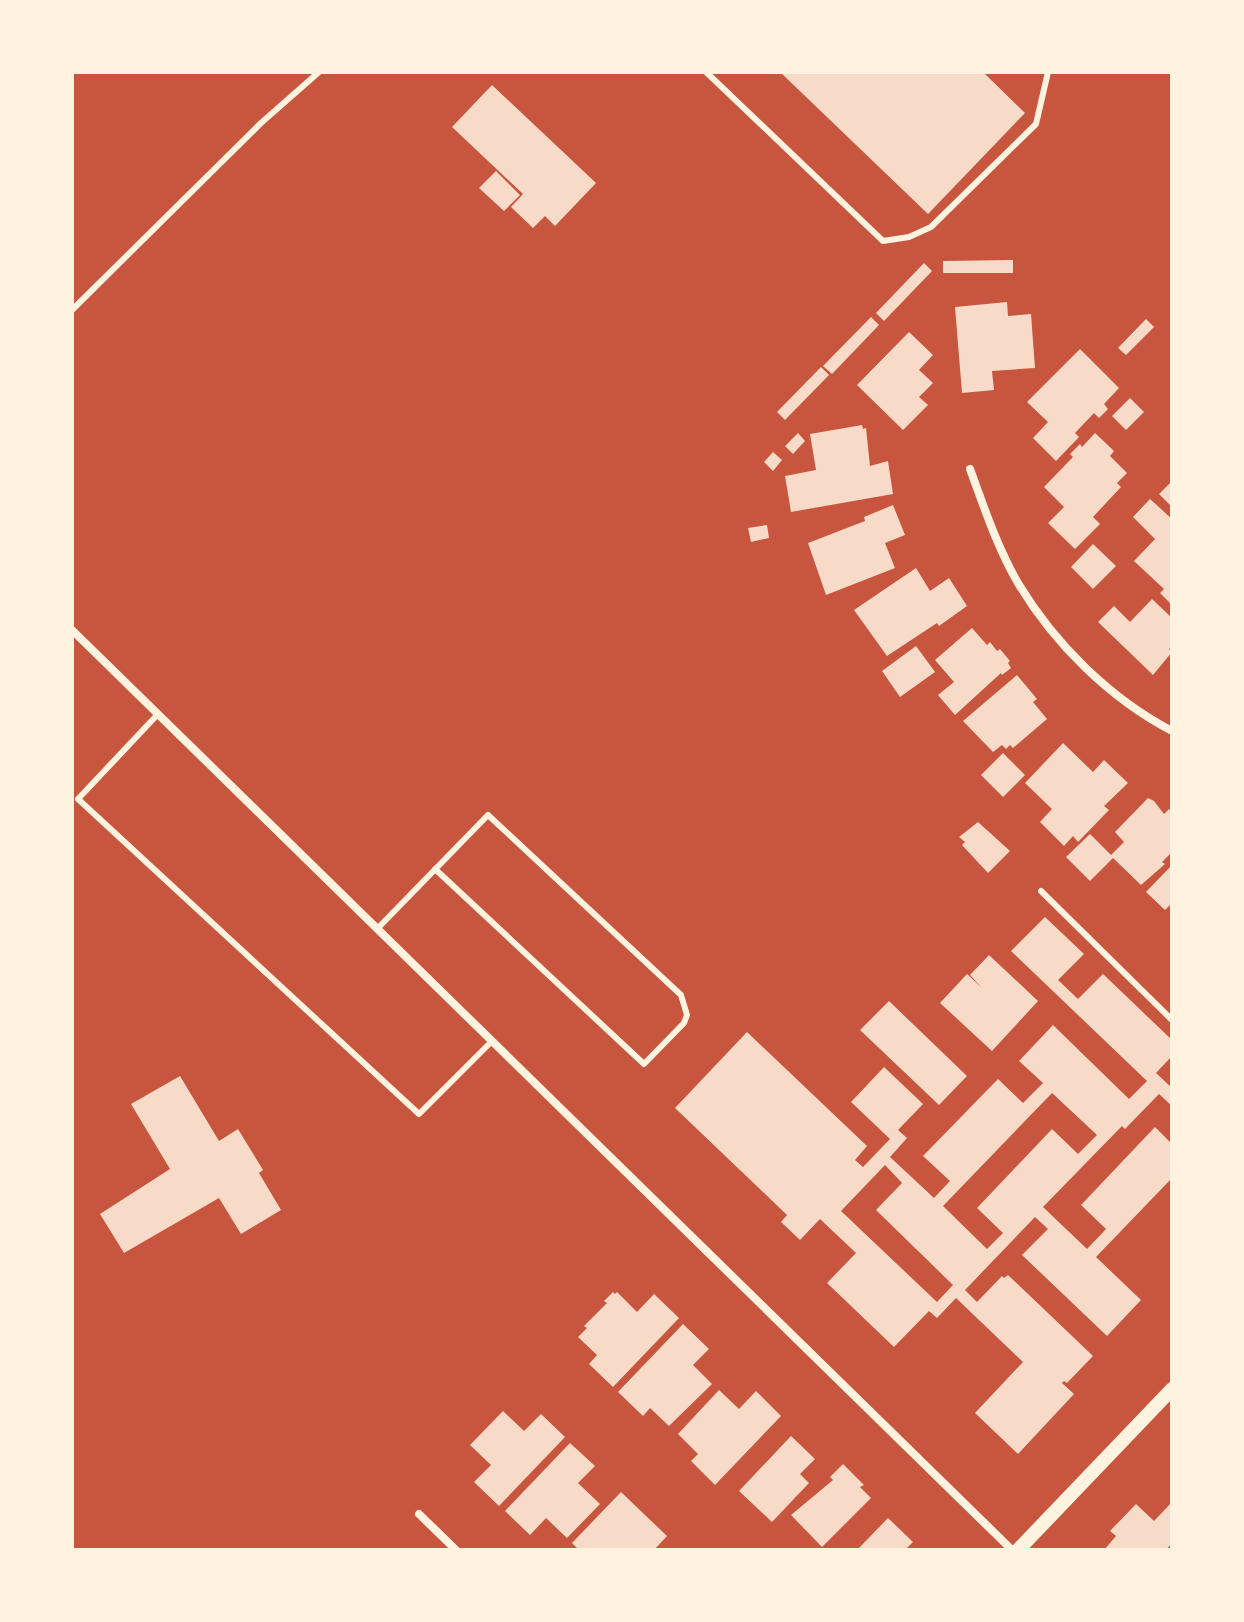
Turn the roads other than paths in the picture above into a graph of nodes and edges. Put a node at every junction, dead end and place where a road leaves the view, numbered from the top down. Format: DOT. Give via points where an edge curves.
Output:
graph roads {
  1 [pos="319,72"];
  2 [pos="706,72"];
  3 [pos="1048,72"];
  4 [pos="72,310"];
  5 [pos="970,469"];
  6 [pos="72,630"];
  7 [pos="158,714"];
  8 [pos="1172,731"];
  9 [pos="435,869"];
  10 [pos="1041,891"];
  11 [pos="377,929"];
  12 [pos="1172,1020"];
  13 [pos="492,1041"];
  14 [pos="1169,1397"];
  15 [pos="419,1514"];
  16 [pos="456,1550"];
  17 [pos="1012,1550"];
  18 [pos="1018,1550"];
  1 -- 4 [label="lane"];
  2 -- 3 [label="lane" via="883,241 931,227 1036,124"];
  5 -- 8 [label="street" via="995,536 1040,617 1098,678"];
  6 -- 7 [label="street"];
  7 -- 11 [label="street"];
  7 -- 13 [label="lane" via="78,799 419,1114"];
  9 -- 9 [label="lane" via="488,815 681,995 687,1015 677,1032 644,1064"];
  9 -- 11 [label="lane"];
  10 -- 12 [label="lane"];
  11 -- 13 [label="street"];
  13 -- 17 [label="street"];
  14 -- 18 [label="street"];
  15 -- 16 [label="street"];
}
